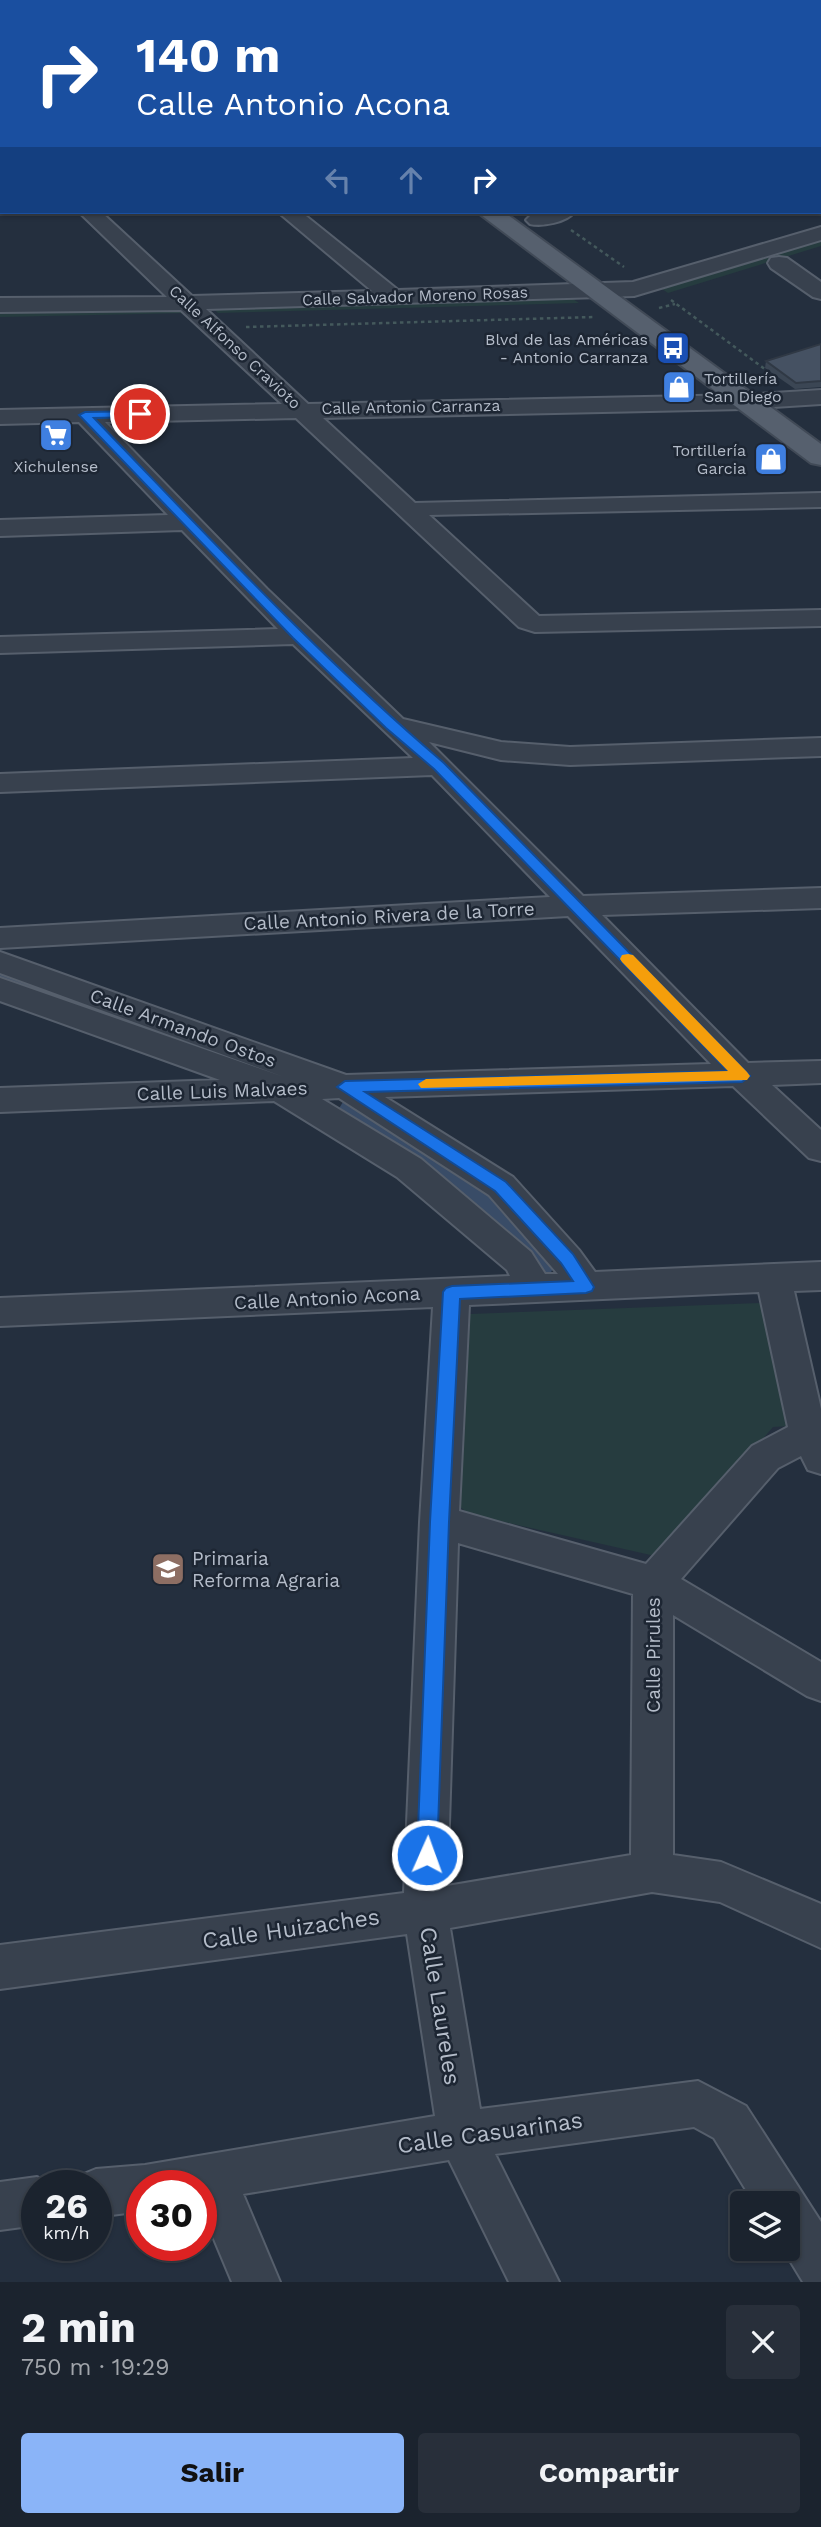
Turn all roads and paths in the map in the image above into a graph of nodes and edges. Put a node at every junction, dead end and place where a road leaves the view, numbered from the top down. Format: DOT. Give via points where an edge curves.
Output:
graph roads {
  1 [pos="91,214"];
  2 [pos="290,214"];
  3 [pos="492,214"];
  4 [pos="544,215"];
  5 [pos="821,233"];
  6 [pos="821,252"];
  7 [pos="779,263"];
  8 [pos="821,292"];
  9 [pos="393,297"];
  10 [pos="643,300"];
  11 [pos="0,305"];
  12 [pos="202,317"];
  13 [pos="0,322"];
  14 [pos="802,398"];
  15 [pos="744,402"];
  16 [pos="301,409"];
  17 [pos="85,415"];
  18 [pos="0,417"];
  19 [pos="821,428"];
  20 [pos="821,457"];
  21 [pos="821,500"];
  22 [pos="410,511"];
  23 [pos="189,522"];
  24 [pos="0,528"];
  25 [pos="821,618"];
  26 [pos="297,636"];
  27 [pos="0,645"];
  28 [pos="391,725"];
  29 [pos="821,747"];
  30 [pos="439,766"];
  31 [pos="0,783"];
  32 [pos="821,898"];
  33 [pos="573,906"];
  34 [pos="0,938"];
  35 [pos="0,962"];
  36 [pos="0,989"];
  37 [pos="197,1046"];
  38 [pos="821,1072"];
  39 [pos="742,1076"];
  40 [pos="345,1087"];
  41 [pos="280,1089"];
  42 [pos="0,1100"];
  43 [pos="821,1149"];
  44 [pos="821,1276"];
  45 [pos="774,1278"];
  46 [pos="586,1287"];
  47 [pos="535,1289"];
  48 [pos="452,1292"];
  49 [pos="0,1312"];
  50 [pos="817,1442"];
  51 [pos="439,1522"];
  52 [pos="653,1583"];
  53 [pos="821,1683"];
  54 [pos="652,1872"];
  55 [pos="425,1911"];
  56 [pos="821,1927"];
  57 [pos="0,1967"];
  58 [pos="461,2136"];
  59 [pos="217,2176"];
  60 [pos="217,2189"];
  61 [pos="773,2191"];
  62 [pos="21,2203"];
  63 [pos="0,2206"];
  64 [pos="800,2232"];
  65 [pos="821,2266"];
  66 [pos="256,2282"];
  67 [pos="535,2282"];
  1 -- 12 [label="street, Calle Alfonso Cravioto"];
  2 -- 9 [label="street"];
  3 -- 10 [label="main road"];
  4 -- 10 [label="main road"];
  4 -- 10 [label="path"];
  5 -- 10 [label="street, Calle Salvador Moreno Rosas"];
  6 -- 7 [label="street, Calle Salvador Moreno Rosas"];
  7 -- 8 [label="street"];
  7 -- 10 [label="street, Calle Salvador Moreno Rosas"];
  9 -- 10 [label="street, Calle Salvador Moreno Rosas"];
  9 -- 12 [label="street, Calle Salvador Moreno Rosas"];
  10 -- 12 [label="street, Calle Salvador Moreno Rosas"];
  10 -- 12 [label="path"];
  10 -- 14 [label="main road"];
  10 -- 14 [label="path" via="762,368"];
  10 -- 15 [label="main road"];
  11 -- 12 [label="street, Calle Salvador Moreno Rosas"];
  12 -- 13 [label="street, Calle Salvador Moreno Rosas"];
  12 -- 16 [label="street, Calle Alfonso Cravioto"];
  14 -- 15 [label="street, Calle Antonio Carranza"];
  14 -- 19 [label="main road"];
  15 -- 16 [label="street, Calle Antonio Carranza"];
  15 -- 20 [label="main road"];
  16 -- 17 [label="street, Calle Antonio Carranza"];
  16 -- 22 [label="street, Calle Alfonso Cravioto"];
  17 -- 18 [label="street, Calle Antonio Carranza"];
  17 -- 23 [label="street"];
  21 -- 22 [label="street"];
  22 -- 25 [label="street, Calle Alfonso Cravioto" via="521,617 535,624"];
  23 -- 24 [label="street"];
  23 -- 26 [label="street"];
  26 -- 27 [label="street"];
  26 -- 28 [label="street"];
  28 -- 29 [label="street" via="501,751 570,755"];
  28 -- 30 [label="street"];
  30 -- 31 [label="street"];
  30 -- 33 [label="street"];
  32 -- 33 [label="street, Calle Antonio Rivera de la Torre"];
  33 -- 34 [label="street, Calle Antonio Rivera de la Torre"];
  33 -- 39 [label="street"];
  35 -- 37 [label="street, Calle Armando Ostos"];
  36 -- 37 [label="street, Calle Armando Ostos"];
  37 -- 40 [label="street, Calle Armando Ostos"];
  37 -- 41 [label="street, Calle Armando Ostos"];
  38 -- 39 [label="street, Calle Luis Malvaes"];
  39 -- 40 [label="street, Calle Luis Malvaes"];
  39 -- 43 [label="street"];
  40 -- 41 [label="street, Calle Luis Malvaes"];
  40 -- 46 [label="street, Calle Armando Ostos" via="501,1186"];
  41 -- 42 [label="street, Calle Luis Malvaes"];
  41 -- 47 [label="street, Calle Armando Ostos" via="409,1168 519,1261"];
  44 -- 45 [label="street, Calle Antonio Acona"];
  45 -- 46 [label="street, Calle Antonio Acona"];
  45 -- 50 [label="street"];
  46 -- 47 [label="street, Calle Antonio Acona"];
  47 -- 48 [label="street, Calle Antonio Acona"];
  48 -- 49 [label="street, Calle Antonio Acona"];
  48 -- 51 [label="street, Calle Laureles"];
  50 -- 52 [label="street, Calle Pirules" via="765,1457"];
  51 -- 52 [label="street"];
  51 -- 55 [label="street, Calle Laureles"];
  52 -- 53 [label="street"];
  52 -- 54 [label="street, Calle Pirules"];
  54 -- 55 [label="street, Calle Huizaches"];
  54 -- 56 [label="street, Calle Huizaches" via="721,1882"];
  55 -- 57 [label="street, Calle Huizaches"];
  55 -- 58 [label="street, Calle Laureles"];
  58 -- 59 [label="street, Calle Casuarinas"];
  58 -- 61 [label="street, Calle Casuarinas" via="698,2104 730,2122"];
  58 -- 67 [label="street, Calle Laureles"];
  60 -- 66 [label="street"];
  62 -- 63 [label="street"];
  64 -- 65 [label="street"];
}
